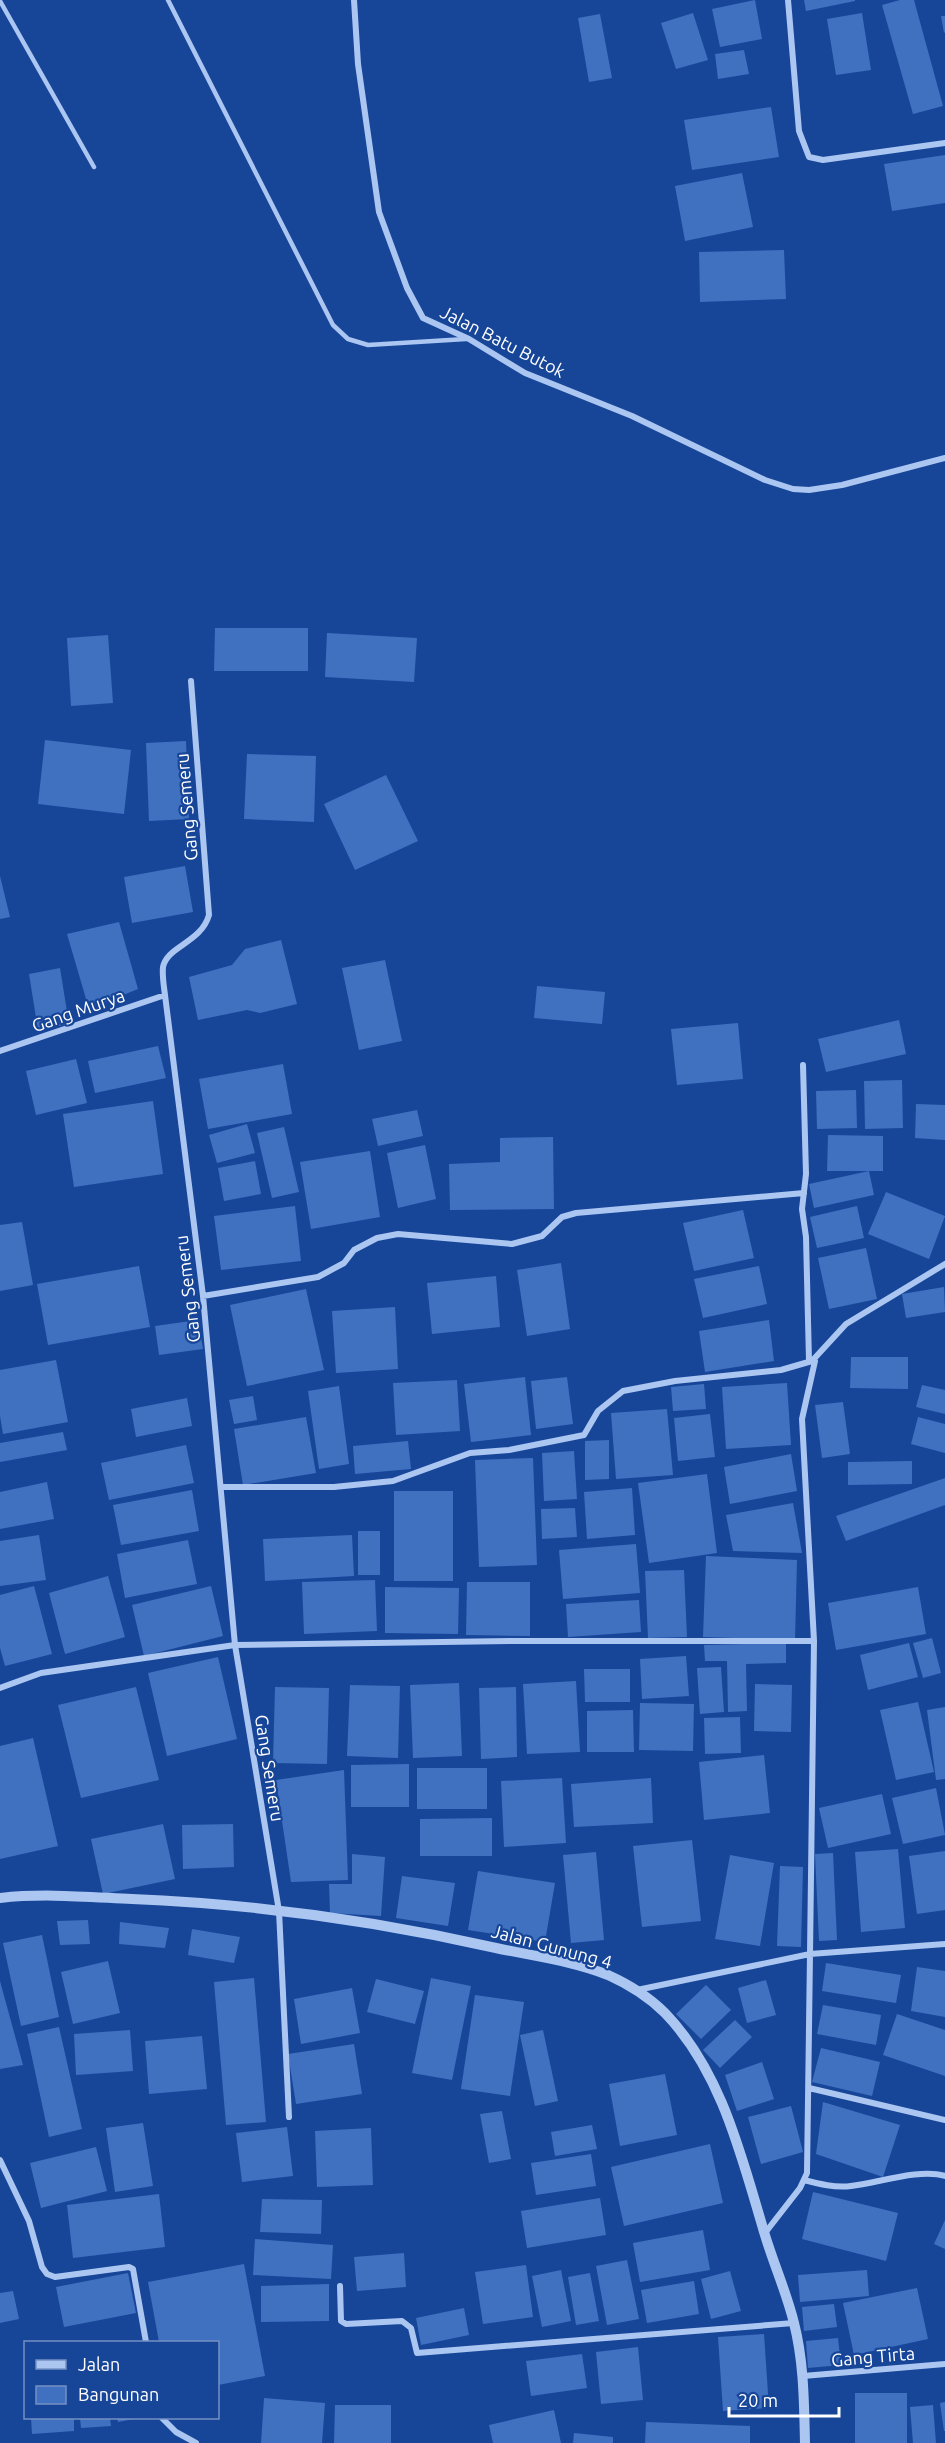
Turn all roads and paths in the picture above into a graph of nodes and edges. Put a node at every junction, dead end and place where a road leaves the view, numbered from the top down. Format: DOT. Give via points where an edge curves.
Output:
graph roads {
  1 [pos="168,0"];
  2 [pos="354,0"];
  3 [pos="788,0"];
  4 [pos="0,1"];
  5 [pos="945,143"];
  6 [pos="94,167"];
  7 [pos="469,339"];
  8 [pos="945,458"];
  9 [pos="191,681"];
  10 [pos="165,995"];
  11 [pos="0,1052"];
  12 [pos="803,1065"];
  13 [pos="804,1193"];
  14 [pos="945,1264"];
  15 [pos="203,1296"];
  16 [pos="810,1361"];
  17 [pos="222,1487"];
  18 [pos="814,1641"];
  19 [pos="235,1645"];
  20 [pos="0,1688"];
  21 [pos="0,1898"];
  22 [pos="279,1911"];
  23 [pos="945,1944"];
  24 [pos="810,1954"];
  25 [pos="637,1990"];
  26 [pos="809,2088"];
  27 [pos="289,2117"];
  28 [pos="945,2120"];
  29 [pos="0,2160"];
  30 [pos="945,2176"];
  31 [pos="804,2180"];
  32 [pos="764,2234"];
  33 [pos="340,2286"];
  34 [pos="794,2323"];
  35 [pos="146,2341"];
  36 [pos="945,2364"];
  37 [pos="803,2376"];
  38 [pos="163,2419"];
  39 [pos="196,2443"];
  40 [pos="806,2443"];
  1 -- 7 [label="lane" via="333,325 348,339 368,345"];
  2 -- 7 [label="street, Jalan Batu Butok" via="379,212 423,318"];
  3 -- 5 [label="street" via="799,131 809,157 822,160"];
  4 -- 6 [label="lane"];
  7 -- 8 [label="street, Jalan Batu Butok" via="525,373 632,416 765,480 794,489 842,485"];
  9 -- 10 [label="street, Gang Semeru" via="209,915 197,936 168,957 164,965"];
  10 -- 11 [label="street, Gang Murya"];
  10 -- 15 [label="street, Gang Semeru"];
  12 -- 13 [label="street"];
  13 -- 15 [label="street" via="576,1213 562,1217 542,1236 512,1244 398,1234 364,1243 344,1263 318,1277"];
  13 -- 16 [label="street"];
  14 -- 16 [label="street" via="846,1323"];
  15 -- 17 [label="street, Gang Semeru"];
  16 -- 17 [label="street" via="781,1370 675,1381 623,1391 598,1411 584,1434 509,1450 470,1453 393,1481 334,1487"];
  16 -- 18 [label="street" via="815,1361 802,1419"];
  17 -- 19 [label="street, Gang Semeru"];
  18 -- 19 [label="street"];
  18 -- 24 [label="street"];
  19 -- 20 [label="street" via="41,1673"];
  19 -- 22 [label="street, Gang Semeru"];
  21 -- 22 [label="street, Jalan Gunung 4" via="27,1895 154,1900"];
  22 -- 25 [label="street, Jalan Gunung 4" via="432,1933 576,1966"];
  22 -- 27 [label="street, Gang Semeru"];
  23 -- 24 [label="street"];
  24 -- 25 [label="street"];
  24 -- 26 [label="street"];
  25 -- 32 [label="street, Jalan Gunung 4" via="679,2030 704,2067 740,2148"];
  26 -- 28 [label="street"];
  26 -- 31 [label="street" via="809,2149"];
  29 -- 35 [label="street" via="25,2212 47,2274 55,2277 133,2269"];
  30 -- 31 [label="street" via="930,2173 849,2187"];
  31 -- 32 [label="street"];
  32 -- 34 [label="street, Jalan Gunung 4"];
  33 -- 34 [label="street" via="341,2321 346,2324 402,2320 411,2328 417,2353"];
  34 -- 37 [label="street, Jalan Gunung 4"];
  36 -- 37 [label="street, Gang Tirta"];
  37 -- 40 [label="street, Jalan Gunung 4"];
  38 -- 39 [label="street" via="186,2440"];
}
